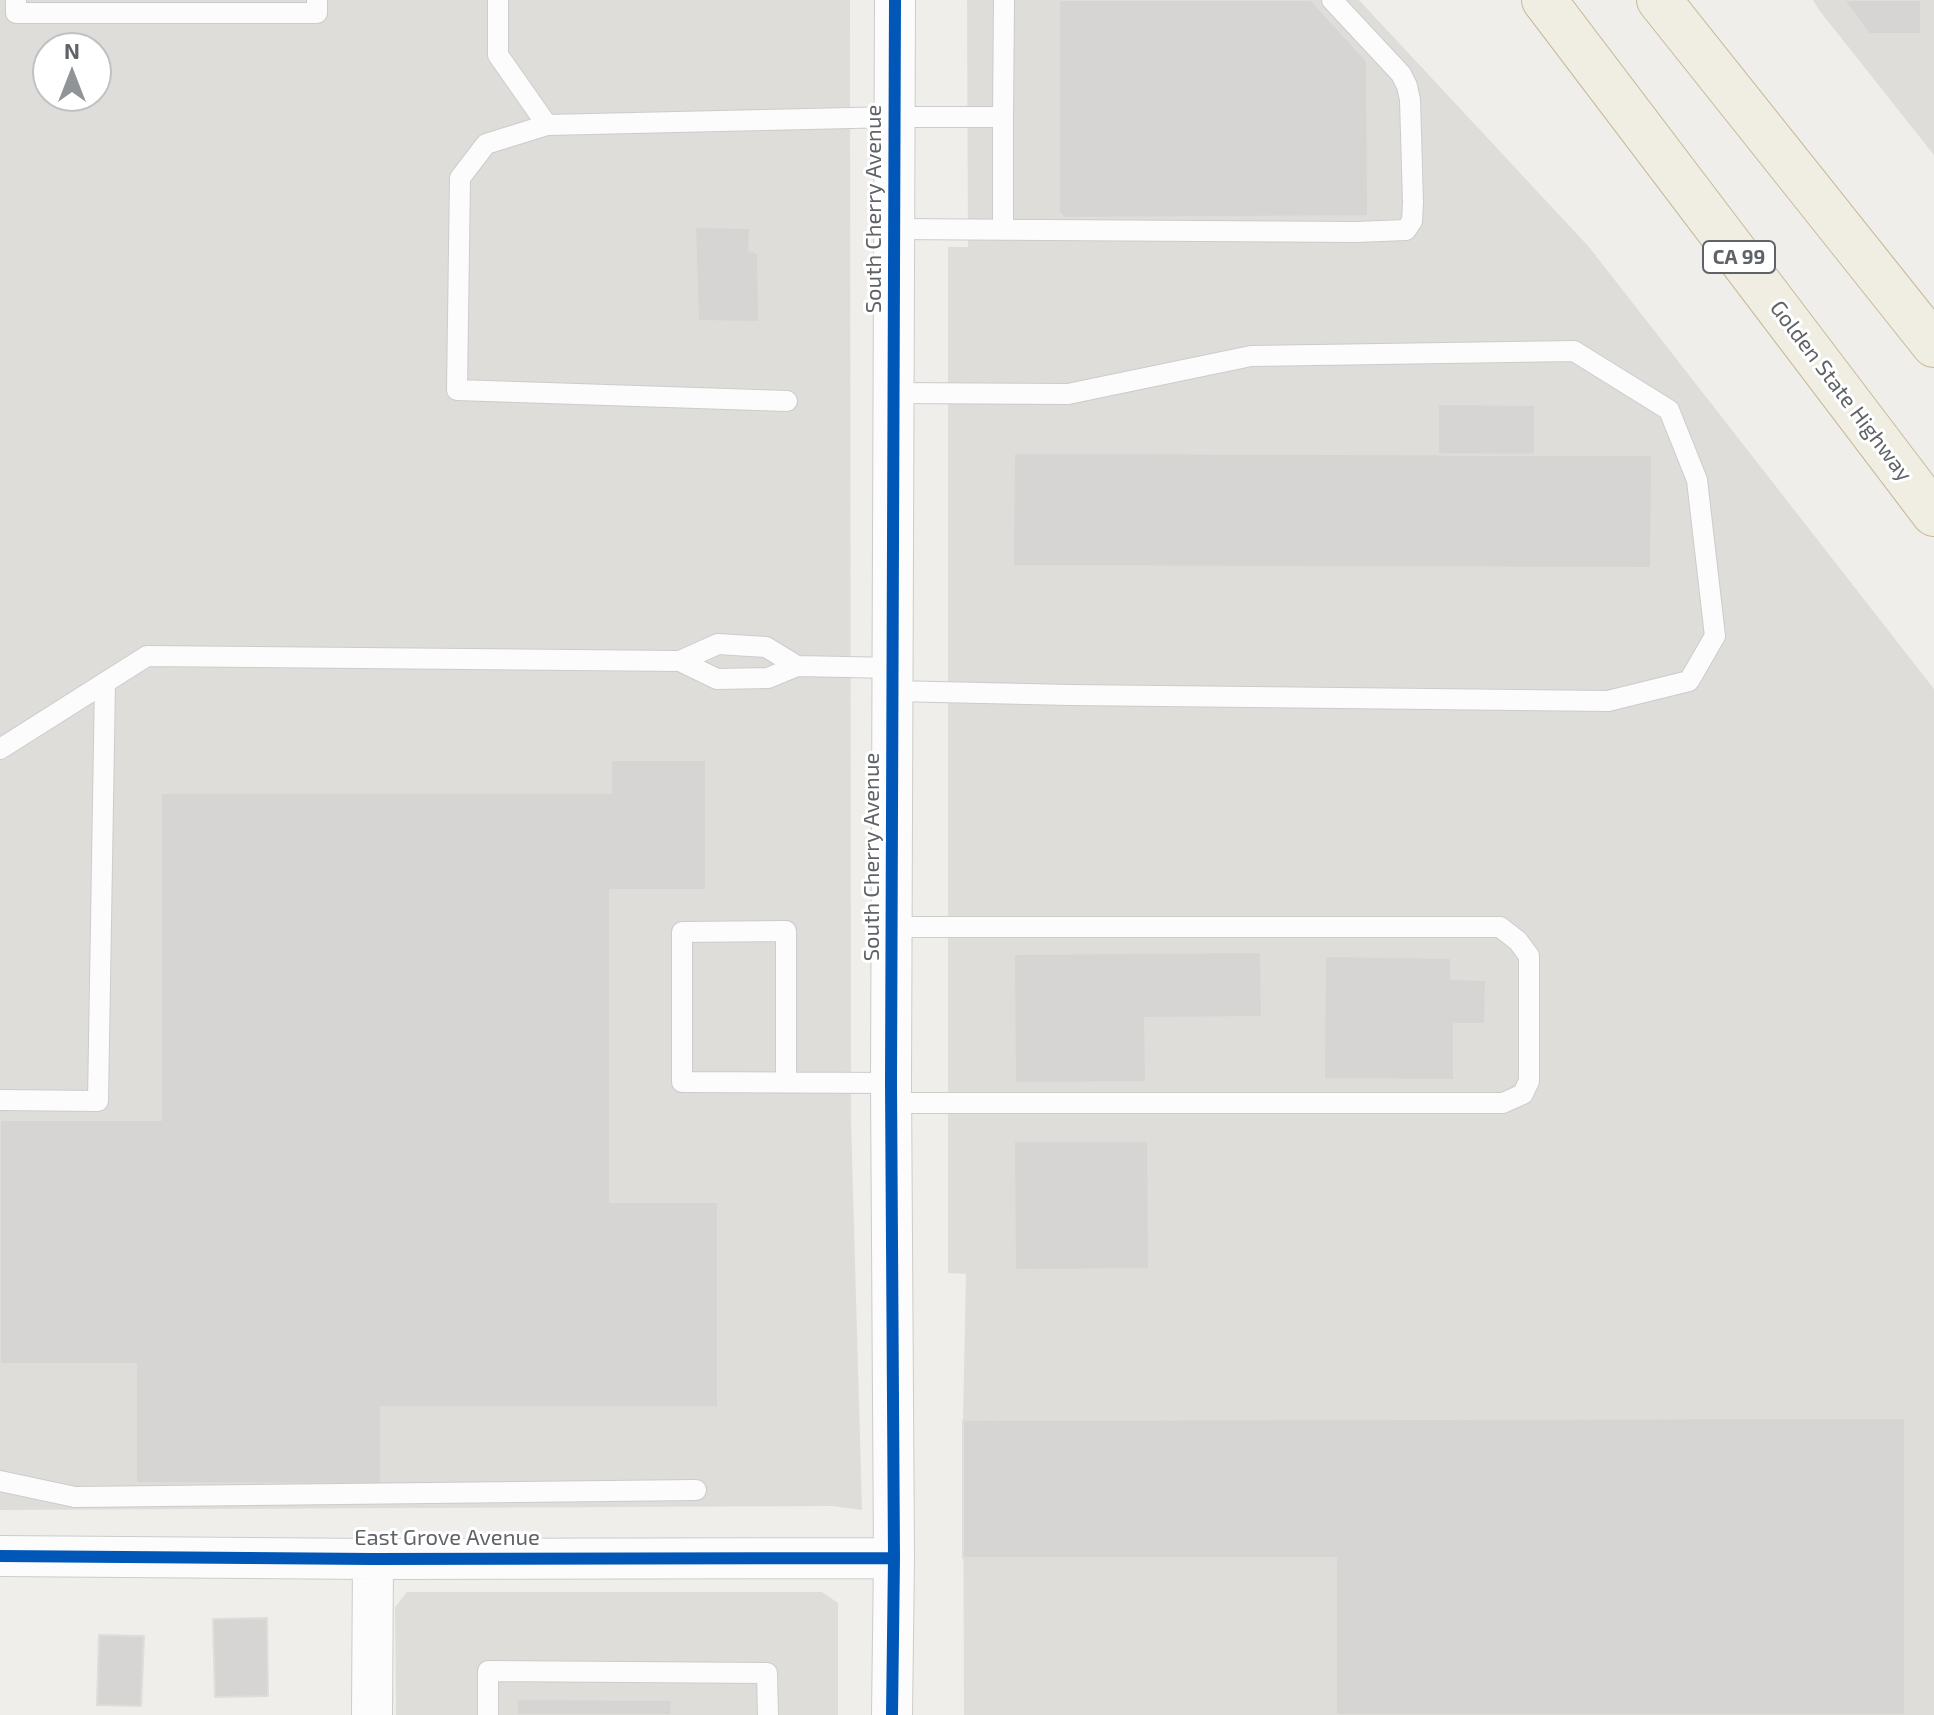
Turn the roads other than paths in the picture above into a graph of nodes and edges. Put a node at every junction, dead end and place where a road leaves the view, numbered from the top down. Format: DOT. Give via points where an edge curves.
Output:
graph roads {
  1 [pos="16,0"];
  2 [pos="317,0"];
  3 [pos="498,0"];
  4 [pos="895,0"];
  5 [pos="1004,0"];
  6 [pos="1332,0"];
  7 [pos="1544,0"];
  8 [pos="1659,0"];
  9 [pos="894,117"];
  10 [pos="1003,117"];
  11 [pos="547,125"];
  12 [pos="894,229"];
  13 [pos="1003,230"];
  14 [pos="1934,345"];
  15 [pos="893,393"];
  16 [pos="787,401"];
  17 [pos="1934,514"];
  18 [pos="680,661"];
  19 [pos="797,666"];
  20 [pos="893,679"];
  21 [pos="105,683"];
  22 [pos="0,749"];
  23 [pos="892,927"];
  24 [pos="786,1082"];
  25 [pos="891,1093"];
  26 [pos="0,1100"];
  27 [pos="0,1481"];
  28 [pos="696,1490"];
  29 [pos="0,1556"];
  30 [pos="894,1558"];
  31 [pos="373,1559"];
  32 [pos="372,1715"];
  33 [pos="488,1715"];
  34 [pos="768,1715"];
  35 [pos="892,1715"];
  1 -- 2 [label="lane" via="16,13 317,13"];
  3 -- 11 [label="lane" via="498,55"];
  4 -- 9 [label="street, South Cherry Avenue"];
  5 -- 10 [label="lane"];
  6 -- 13 [label="lane" via="1407,86 1413,202 1406,230"];
  7 -- 17 [label="highway, Golden State Highway / CA 99"];
  8 -- 14 [label="highway"];
  9 -- 10 [label="lane"];
  9 -- 11 [label="lane"];
  9 -- 12 [label="street, South Cherry Avenue"];
  10 -- 13 [label="lane"];
  11 -- 16 [label="lane" via="486,144 460,178 457,390"];
  12 -- 13 [label="lane"];
  12 -- 15 [label="street, South Cherry Avenue"];
  15 -- 20 [label="street, South Cherry Avenue"];
  15 -- 20 [label="lane" via="1068,394 1251,356 1574,351 1669,410 1697,480 1715,636 1689,681 1608,701 1071,695"];
  18 -- 19 [label="lane" via="717,679 768,678"];
  18 -- 19 [label="lane" via="718,644 766,647"];
  18 -- 21 [label="lane" via="147,656"];
  19 -- 20 [label="lane"];
  20 -- 23 [label="street, South Cherry Avenue"];
  21 -- 22 [label="lane"];
  21 -- 26 [label="lane" via="98,1101"];
  23 -- 25 [label="street, South Cherry Avenue"];
  23 -- 25 [label="lane" via="1500,927 1529,956 1529,1081 1523,1094 1503,1103"];
  24 -- 24 [label="lane" via="682,1082 682,932 786,931"];
  24 -- 25 [label="lane"];
  25 -- 30 [label="street, South Cherry Avenue"];
  27 -- 28 [label="lane" via="75,1497"];
  29 -- 31 [label="street, East Grove Avenue"];
  30 -- 31 [label="street, East Grove Avenue"];
  30 -- 35 [label="street, South Cherry Avenue"];
  31 -- 32 [label="street"];
  33 -- 34 [label="lane" via="488,1671 503,1671 767,1673"];
}
